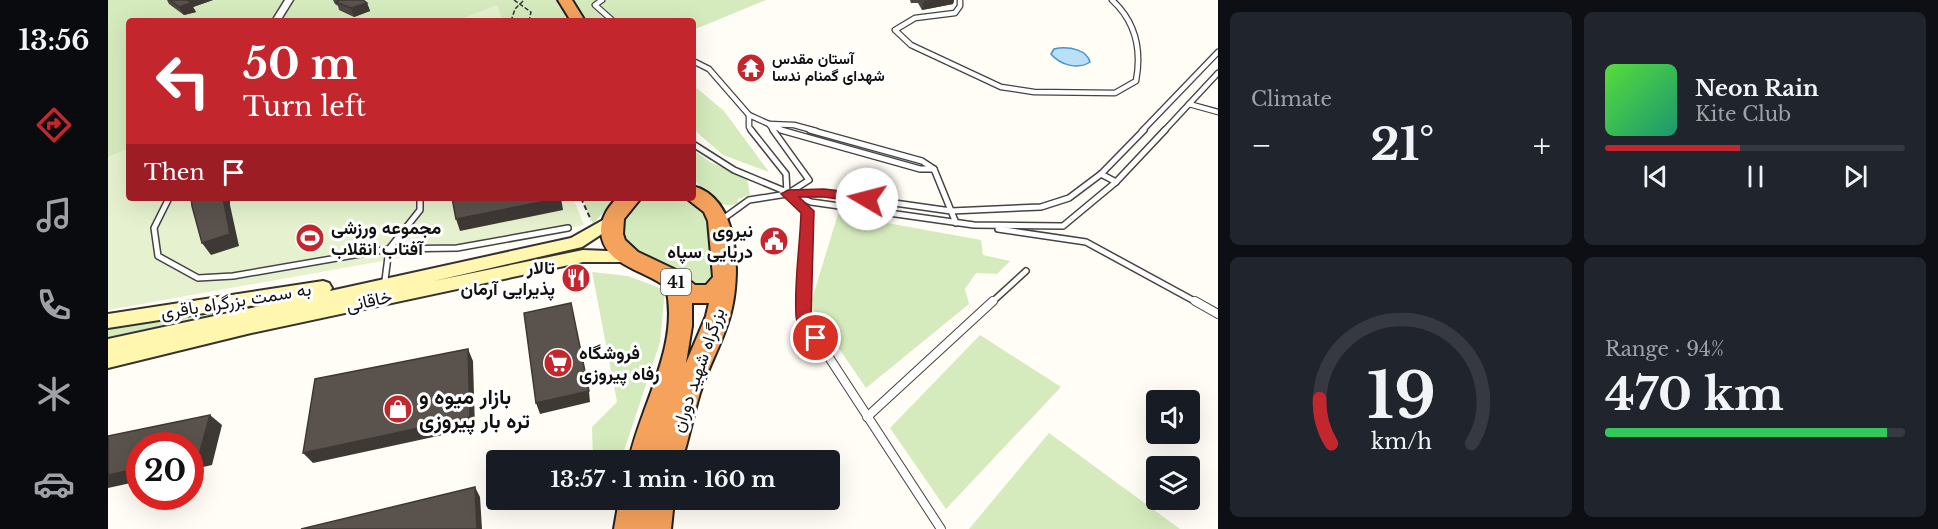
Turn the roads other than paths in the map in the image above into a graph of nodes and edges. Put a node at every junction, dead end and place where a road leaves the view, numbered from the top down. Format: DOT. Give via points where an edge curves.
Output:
graph roads {
  1 [pos="289,0"];
  2 [pos="551,0"];
  3 [pos="565,0"];
  4 [pos="590,0"];
  5 [pos="602,0"];
  6 [pos="960,0"];
  7 [pos="1112,0"];
  8 [pos="595,5"];
  9 [pos="278,18"];
  10 [pos="560,18"];
  11 [pos="576,18"];
  12 [pos="610,18"];
  13 [pos="1218,52"];
  14 [pos="696,62"];
  15 [pos="1218,73"];
  16 [pos="1189,104"];
  17 [pos="1218,112"];
  18 [pos="749,115"];
  19 [pos="769,124"];
  20 [pos="696,146"];
  21 [pos="934,170"];
  22 [pos="1101,174"];
  23 [pos="1116,182"];
  24 [pos="696,194"];
  25 [pos="788,194"];
  26 [pos="168,201"];
  27 [pos="420,201"];
  28 [pos="628,201"];
  29 [pos="951,210"];
  30 [pos="719,221"];
  31 [pos="603,222"];
  32 [pos="956,223"];
  33 [pos="974,225"];
  34 [pos="576,242"];
  35 [pos="389,249"];
  36 [pos="631,258"];
  37 [pos="1026,271"];
  38 [pos="437,274"];
  39 [pos="725,278"];
  40 [pos="385,280"];
  41 [pos="677,283"];
  42 [pos="1218,314"];
  43 [pos="108,321"];
  44 [pos="108,347"];
  45 [pos="108,360"];
  46 [pos="867,417"];
  47 [pos="646,450"];
  48 [pos="671,450"];
  49 [pos="633,510"];
  50 [pos="658,510"];
  51 [pos="630,529"];
  52 [pos="655,529"];
  53 [pos="940,529"];
  1 -- 9 [label="street"];
  2 -- 10 [label="highway"];
  3 -- 11 [label="highway"];
  4 -- 8 [label="lane"];
  5 -- 8 [label="lane"];
  6 -- 7 [label="lane" via="955,13 909,20 895,30 911,45 1001,87 1034,92 1116,93 1136,81 1140,51 1125,9"];
  8 -- 12 [label="lane"];
  13 -- 22 [label="lane"];
  14 -- 18 [label="lane" via="709,69"];
  15 -- 16 [label="lane"];
  16 -- 17 [label="lane"];
  16 -- 23 [label="lane"];
  18 -- 19 [label="lane"];
  18 -- 25 [label="lane" via="749,128 786,174"];
  19 -- 21 [label="lane" via="789,133"];
  19 -- 21 [label="lane" via="794,125 922,160"];
  19 -- 25 [label="lane" via="809,180"];
  20 -- 25 [label="lane" via="723,164"];
  21 -- 29 [label="lane"];
  22 -- 23 [label="lane"];
  22 -- 29 [label="lane" via="1069,198 1041,207"];
  23 -- 33 [label="lane" via="1063,226"];
  24 -- 30 [label="highway" via="712,208"];
  25 -- 29 [label="lane" via="824,193"];
  25 -- 30 [label="lane" via="749,200"];
  25 -- 32 [label="lane" via="811,202"];
  25 -- 46 [label="lane" via="808,211 804,319"];
  26 -- 35 [label="lane" via="154,228 158,256 198,278 233,276"];
  27 -- 35 [label="lane" via="420,210"];
  28 -- 31 [label="highway"];
  29 -- 32 [label="lane"];
  30 -- 39 [label="highway, بزرگراه شهید دوران"];
  31 -- 34 [label="main road, خاقانی"];
  31 -- 36 [label="highway, 41" via="620,250"];
  32 -- 33 [label="lane"];
  33 -- 42 [label="lane" via="1080,240"];
  34 -- 35 [label="lane"];
  34 -- 36 [label="main road, خاقانی"];
  34 -- 38 [label="main road, خاقانی"];
  34 -- 45 [label="main road, خاقانی"];
  35 -- 40 [label="lane"];
  36 -- 41 [label="highway, 41"];
  37 -- 46 [label="lane"];
  38 -- 40 [label="main road, به سمت بزرگراه باقری"];
  38 -- 44 [label="main road, خاقانی"];
  39 -- 41 [label="highway, 41" via="717,290 700,295"];
  39 -- 48 [label="highway, بزرگراه شهید دوران" via="718,316 687,392"];
  40 -- 43 [label="main road, به سمت بزرگراه باقری"];
  41 -- 47 [label="highway, بزرگراه شهید دوران / 41" via="682,303 681,326"];
  46 -- 53 [label="lane"];
  49 -- 51 [label="highway"];
  50 -- 52 [label="highway"];
}
